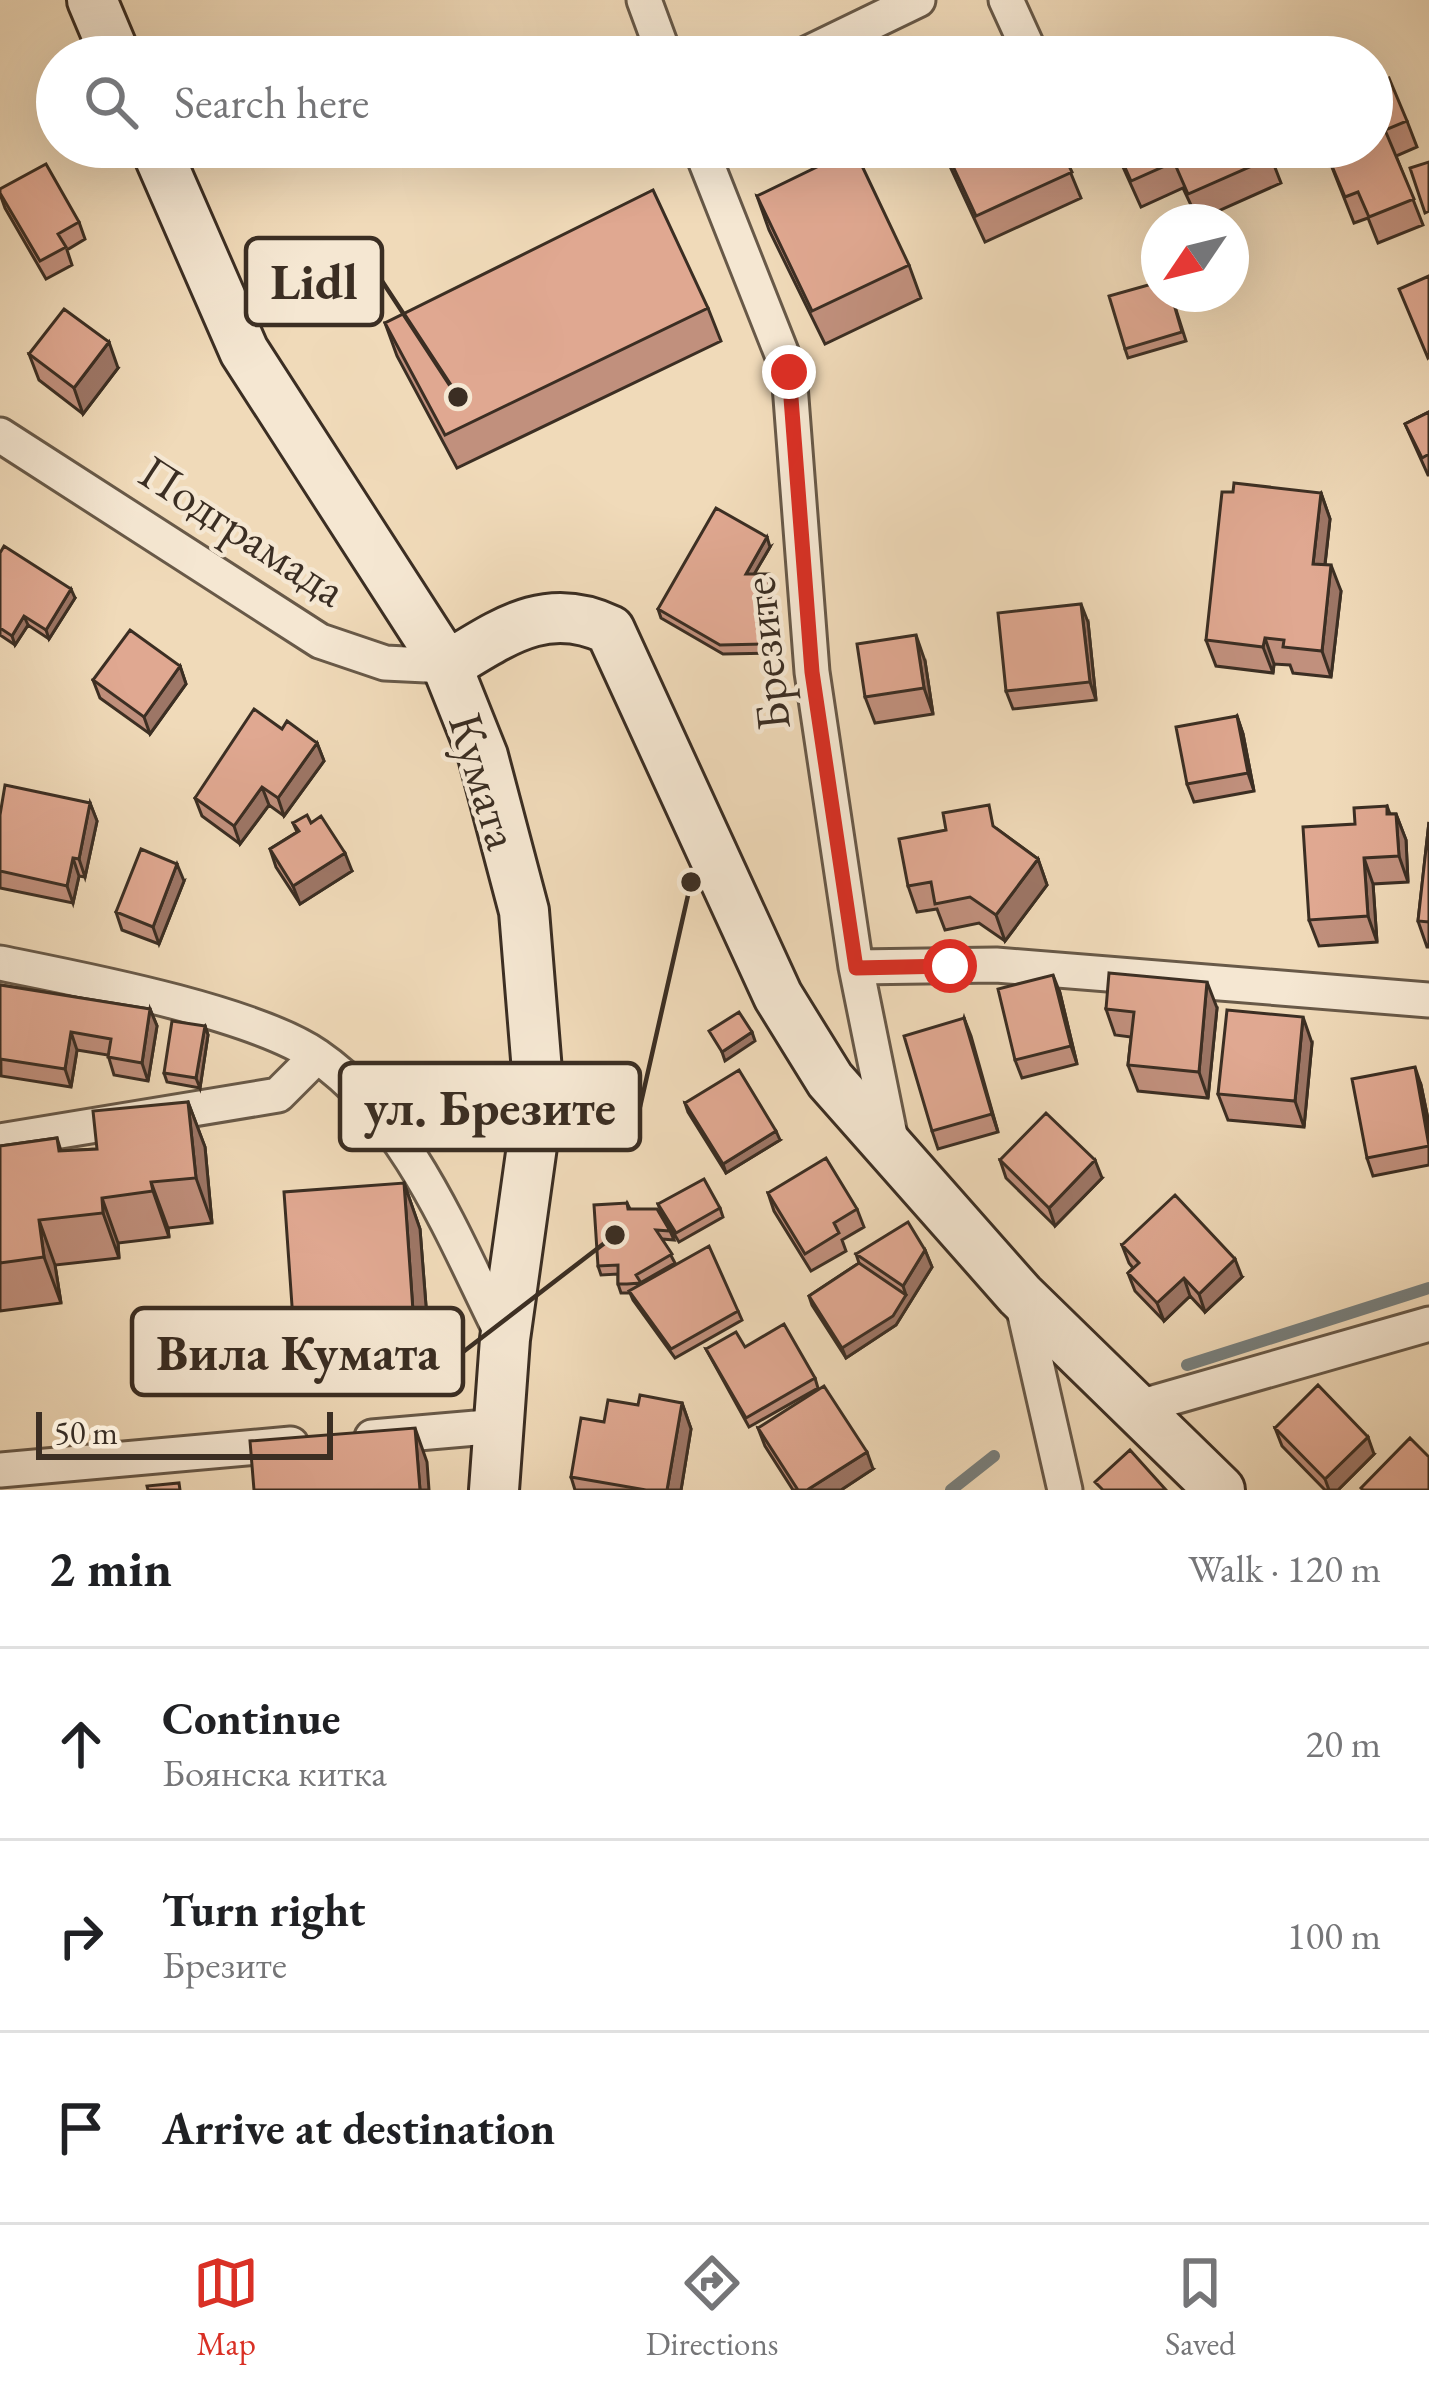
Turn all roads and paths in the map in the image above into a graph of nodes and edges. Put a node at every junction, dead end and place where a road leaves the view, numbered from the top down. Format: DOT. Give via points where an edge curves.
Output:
graph roads {
  1 [pos="92,0"];
  2 [pos="644,0"];
  3 [pos="917,0"];
  4 [pos="1006,0"];
  5 [pos="107,36"];
  6 [pos="657,36"];
  7 [pos="843,36"];
  8 [pos="1023,36"];
  9 [pos="164,168"];
  10 [pos="708,168"];
  11 [pos="0,435"];
  12 [pos="448,666"];
  13 [pos="0,963"];
  14 [pos="856,968"];
  15 [pos="1429,1000"];
  16 [pos="317,1056"];
  17 [pos="0,1141"];
  18 [pos="898,1161"];
  19 [pos="1020,1295"];
  20 [pos="1429,1324"];
  21 [pos="505,1339"];
  22 [pos="1139,1407"];
  23 [pos="499,1426"];
  24 [pos="0,1470"];
  25 [pos="494,1490"];
  26 [pos="1065,1490"];
  27 [pos="1220,1490"];
  1 -- 5 [label="main road"];
  2 -- 6 [label="street"];
  3 -- 7 [label="street"];
  4 -- 8 [label="street"];
  9 -- 12 [label="main road, Кумата" via="244,351"];
  10 -- 14 [label="street, Брезите" via="789,372 812,672"];
  11 -- 12 [label="street, Подграмада" via="320,641 385,663"];
  12 -- 18 [label="main road" via="514,625 582,616 610,630 778,996 830,1080"];
  12 -- 21 [label="main road, Кумата" via="483,756 524,911 539,1096"];
  13 -- 16 [label="street" via="240,1023"];
  14 -- 15 [label="street" via="996,965"];
  14 -- 18 [label="street, Брезите" via="877,1093"];
  16 -- 17 [label="street" via="278,1095"];
  16 -- 21 [label="street" via="382,1120 422,1176"];
  18 -- 19 [label="main road"];
  19 -- 22 [label="main road"];
  19 -- 26 [label="street"];
  20 -- 22 [label="street"];
  21 -- 23 [label="main road, Кумата"];
  22 -- 27 [label="main road"];
  23 -- 24 [label="street"];
  23 -- 25 [label="main road, Кумата"];
}
